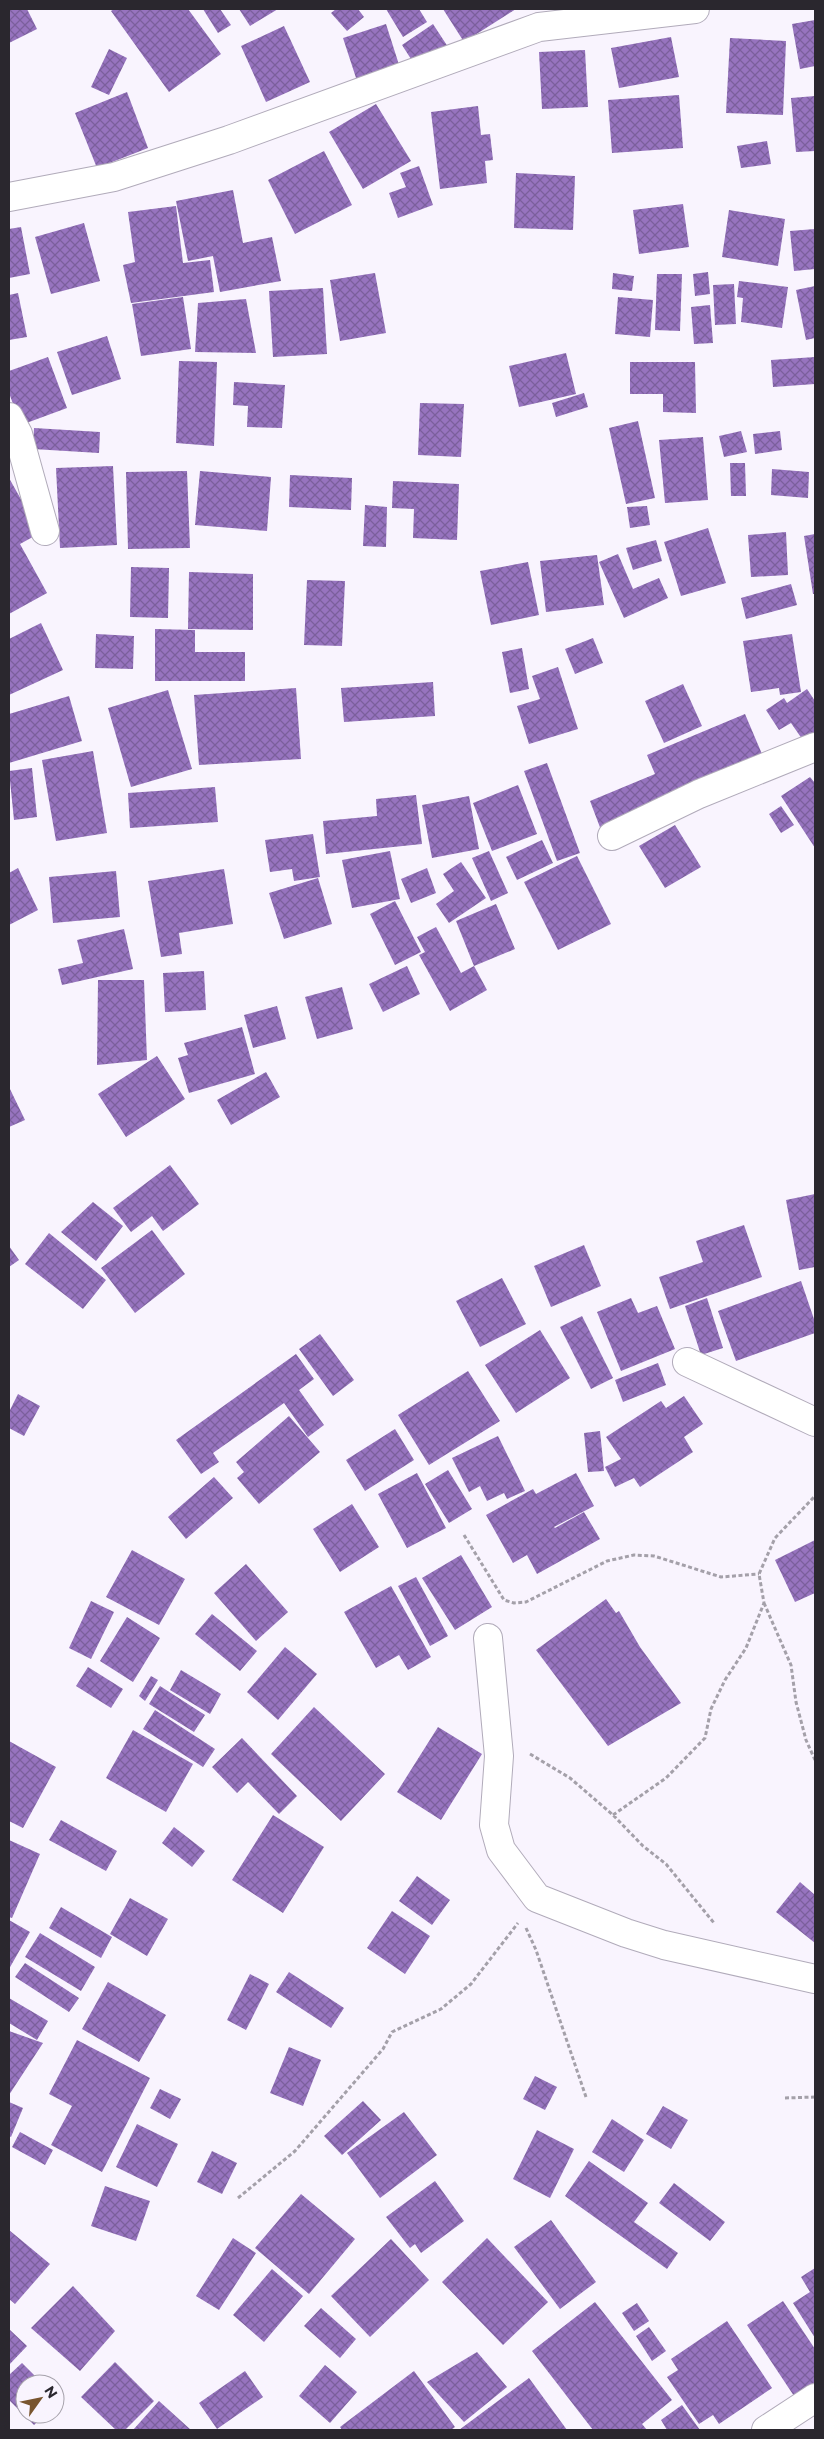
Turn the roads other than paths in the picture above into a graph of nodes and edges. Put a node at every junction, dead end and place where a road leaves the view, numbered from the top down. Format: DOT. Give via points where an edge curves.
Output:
graph roads {
  1 [pos="695,9"];
  2 [pos="535,18"];
  3 [pos="9,197"];
  4 [pos="9,417"];
  5 [pos="45,530"];
  6 [pos="815,747"];
  7 [pos="612,836"];
  8 [pos="687,1362"];
  9 [pos="815,1422"];
  10 [pos="488,1638"];
  11 [pos="815,1979"];
  12 [pos="815,2398"];
  13 [pos="766,2430"];
  1 -- 2 [label="street"];
  2 -- 3 [label="street" via="229,140 114,177"];
  4 -- 5 [label="street" via="18,434"];
  6 -- 7 [label="street" via="699,794"];
  8 -- 9 [label="street"];
  10 -- 11 [label="street" via="499,1756 494,1825 502,1850 536,1898 626,1933"];
  12 -- 13 [label="street"];
}
